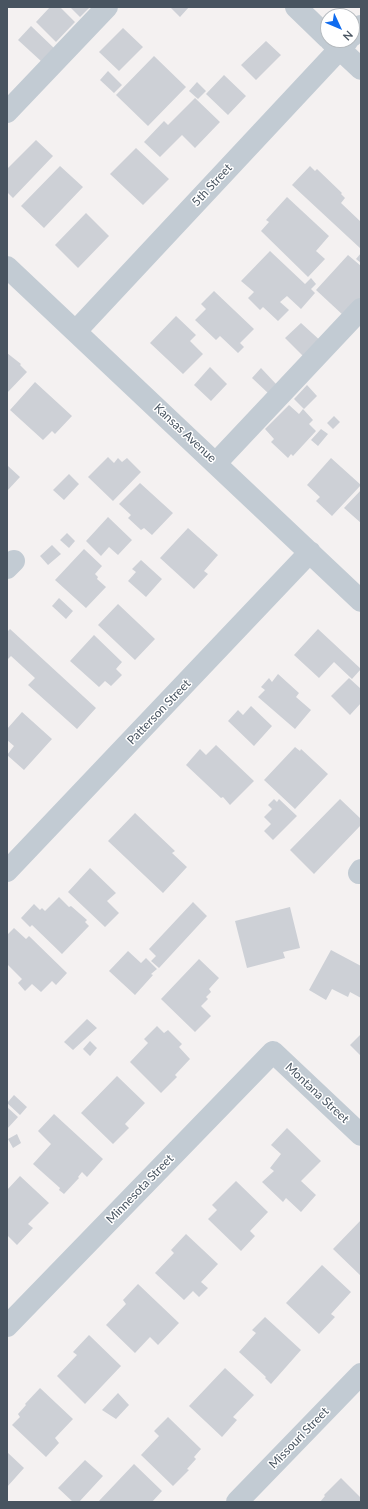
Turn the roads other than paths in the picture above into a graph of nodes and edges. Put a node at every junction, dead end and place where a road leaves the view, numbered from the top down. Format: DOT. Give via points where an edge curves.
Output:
graph roads {
  1 [pos="107,7"];
  2 [pos="296,7"];
  3 [pos="320,25"];
  4 [pos="333,48"];
  5 [pos="346,48"];
  6 [pos="361,69"];
  7 [pos="7,112"];
  8 [pos="7,267"];
  9 [pos="361,309"];
  10 [pos="76,331"];
  11 [pos="216,463"];
  12 [pos="310,552"];
  13 [pos="361,601"];
  14 [pos="7,871"];
  15 [pos="273,1052"];
  16 [pos="361,1135"];
  17 [pos="7,1326"];
  18 [pos="361,1374"];
  19 [pos="237,1502"];
  1 -- 7 [label="street"];
  2 -- 3 [label="street"];
  4 -- 10 [label="street, 5th Street"];
  5 -- 6 [label="street"];
  8 -- 10 [label="street, Kansas Avenue"];
  9 -- 11 [label="street"];
  10 -- 11 [label="street, Kansas Avenue"];
  11 -- 12 [label="street, Kansas Avenue"];
  12 -- 13 [label="street, Kansas Avenue"];
  12 -- 14 [label="street, Patterson Street"];
  15 -- 16 [label="street, Montana Street"];
  15 -- 17 [label="street, Minnesota Street"];
  18 -- 19 [label="street, Missouri Street"];
}
